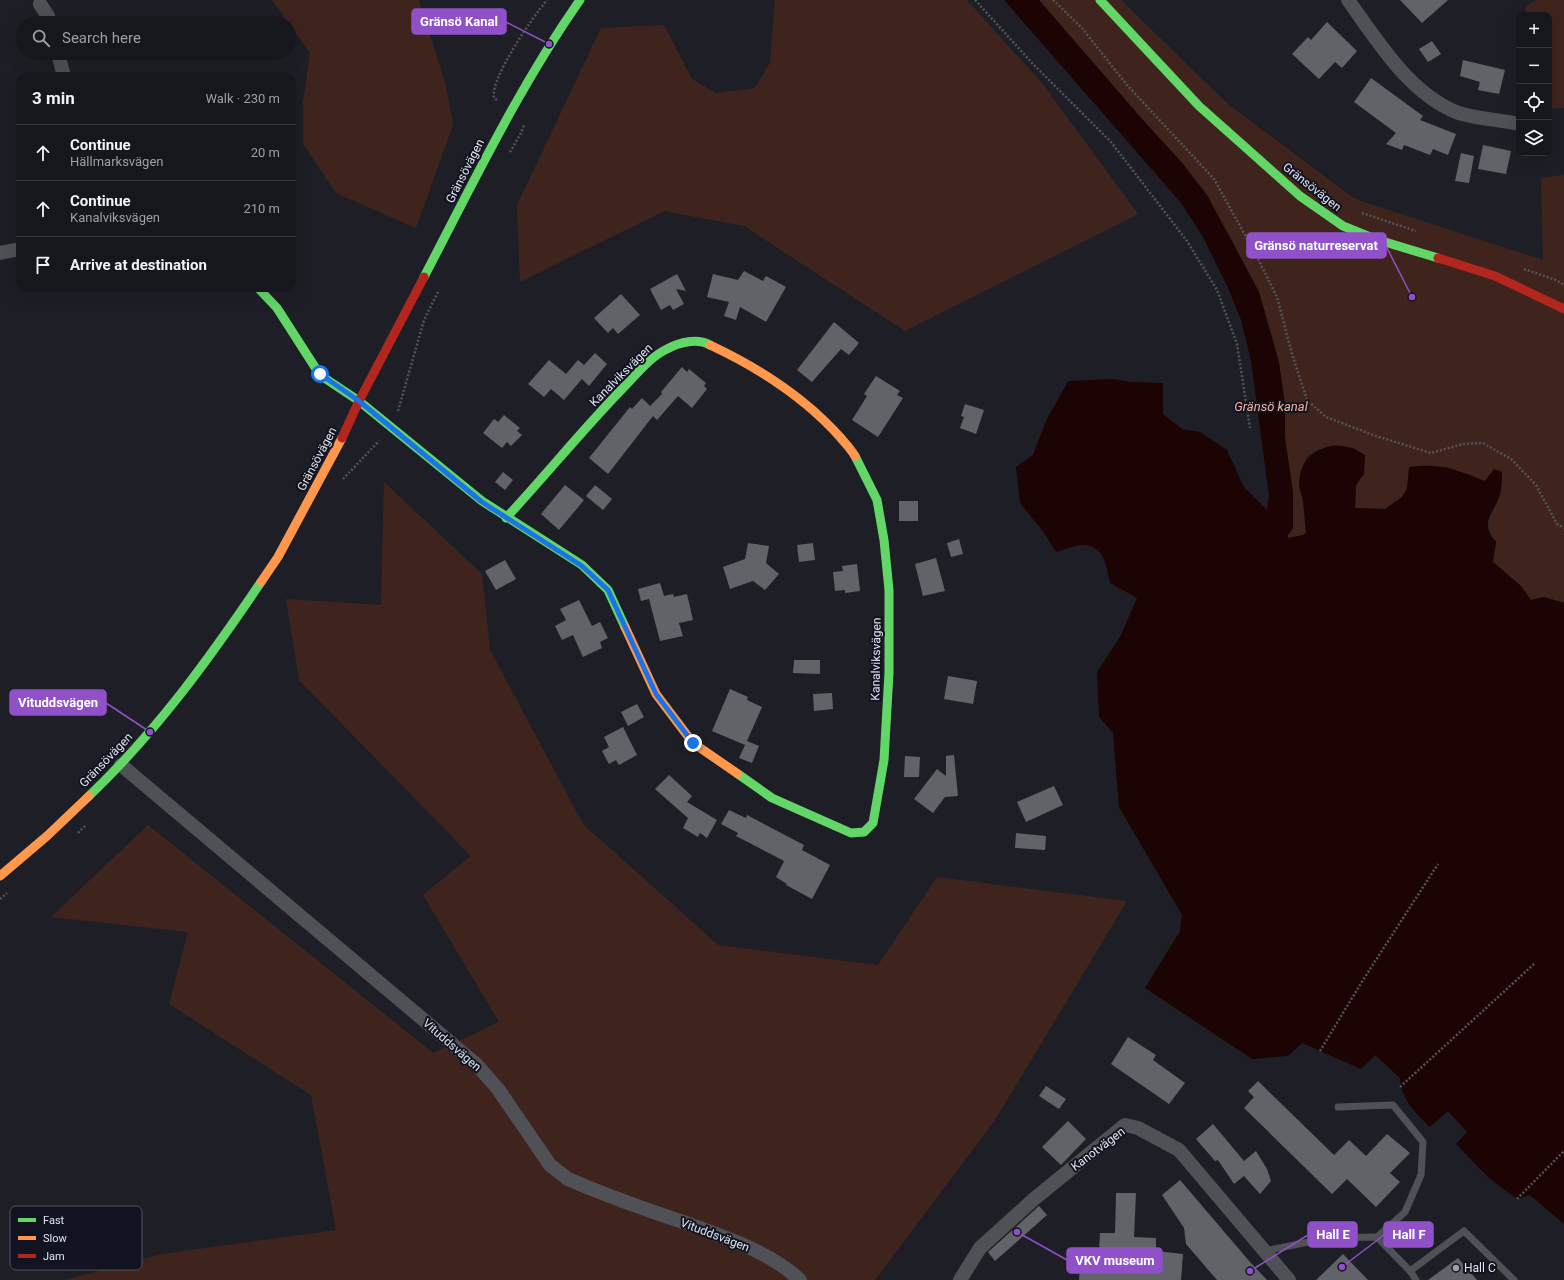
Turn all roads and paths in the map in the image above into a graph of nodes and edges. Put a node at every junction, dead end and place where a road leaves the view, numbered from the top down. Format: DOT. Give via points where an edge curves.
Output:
graph roads {
  1 [pos="580,0"];
  2 [pos="975,0"];
  3 [pos="1053,0"];
  4 [pos="1100,0"];
  5 [pos="1348,0"];
  6 [pos="40,4"];
  7 [pos="48,16"];
  8 [pos="60,60"];
  9 [pos="63,72"];
  10 [pos="1516,123"];
  11 [pos="1359,212"];
  12 [pos="1417,232"];
  13 [pos="16,250"];
  14 [pos="0,253"];
  15 [pos="1519,267"];
  16 [pos="1564,285"];
  17 [pos="262,292"];
  18 [pos="1564,309"];
  19 [pos="359,401"];
  20 [pos="1250,428"];
  21 [pos="506,518"];
  22 [pos="1564,528"];
  23 [pos="121,765"];
  24 [pos="1438,864"];
  25 [pos="0,876"];
  26 [pos="1534,964"];
  27 [pos="1320,1051"];
  28 [pos="1400,1087"];
  29 [pos="1338,1107"];
  30 [pos="1564,1151"];
  31 [pos="1517,1199"];
  32 [pos="1377,1237"];
  33 [pos="1264,1251"];
  34 [pos="1410,1271"];
  35 [pos="800,1280"];
  36 [pos="960,1280"];
  37 [pos="1289,1280"];
  38 [pos="1416,1280"];
  39 [pos="1514,1280"];
  1 -- 19 [label="street, Gränsövägen" via="549,44 510,111"];
  2 -- 20 [label="path" via="1033,64 1110,142 1187,241 1217,290 1237,344"];
  3 -- 22 [label="path" via="1082,28 1127,85 1214,179 1277,297 1307,400 1326,417 1431,453 1463,444 1483,443 1511,459 1536,485 1557,524"];
  4 -- 18 [label="street, Gränsövägen" via="1199,106 1300,196 1343,226 1375,239 1494,276"];
  5 -- 10 [label="street" via="1391,59 1430,98 1456,112"];
  6 -- 7 [label="street"];
  8 -- 9 [label="street"];
  11 -- 12 [label="path"];
  13 -- 14 [label="street"];
  15 -- 16 [label="path"];
  17 -- 19 [label="street, Kanalviksvägen" via="277,308 320,374"];
  19 -- 21 [label="street, Kanalviksvägen" via="482,502"];
  19 -- 23 [label="street, Gränsövägen" via="332,459 278,557 172,707"];
  21 -- 21 [label="street, Kanalviksvägen" via="582,566 608,590 656,694 693,743 772,798 814,818 851,833 864,832 873,823 884,760 889,673 889,590 884,540 877,500 853,452 830,426 803,402 740,359 703,341 680,342 653,358 600,412"];
  23 -- 25 [label="street, Gränsövägen" via="47,836"];
  23 -- 35 [label="street, Vituddsvägen" via="476,1064 498,1089 550,1165 568,1179 764,1254 789,1269"];
  24 -- 27 [label="path"];
  26 -- 28 [label="path"];
  29 -- 32 [label="lane" via="1393,1105 1423,1142 1421,1175 1405,1212"];
  30 -- 31 [label="path"];
  32 -- 33 [label="lane" via="1329,1238"];
  32 -- 34 [label="lane"];
  33 -- 36 [label="street, Kanotvägen" via="1179,1150 1138,1128 1125,1125 1034,1199 980,1248"];
  33 -- 37 [label="street, Kanotvägen"];
  34 -- 38 [label="lane"];
  34 -- 39 [label="lane" via="1464,1231"];
}
